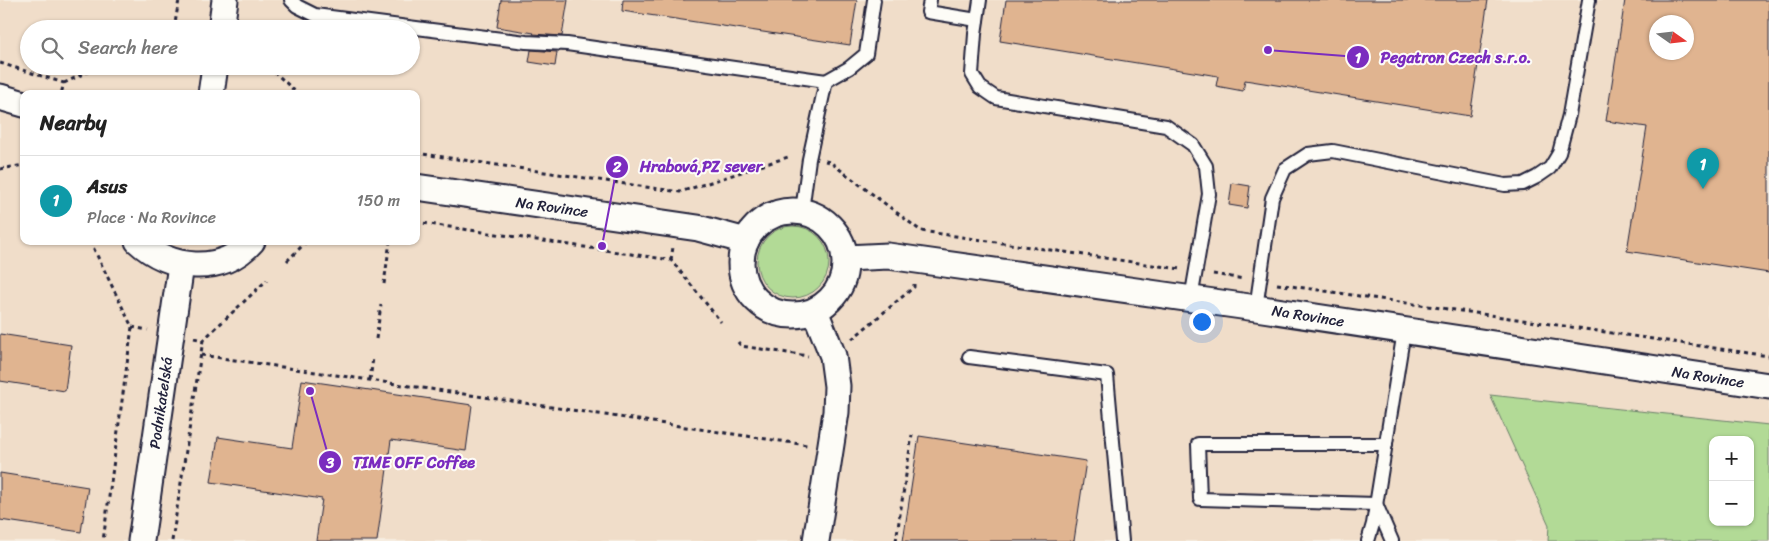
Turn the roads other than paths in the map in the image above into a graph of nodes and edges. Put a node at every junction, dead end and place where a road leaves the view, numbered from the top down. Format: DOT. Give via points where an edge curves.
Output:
graph roads {
  1 [pos="225,0"];
  2 [pos="291,0"];
  3 [pos="874,0"];
  4 [pos="930,0"];
  5 [pos="980,0"];
  6 [pos="1589,0"];
  7 [pos="222,20"];
  8 [pos="354,20"];
  9 [pos="977,20"];
  10 [pos="420,28"];
  11 [pos="214,75"];
  12 [pos="826,81"];
  13 [pos="212,90"];
  14 [pos="0,97"];
  15 [pos="20,103"];
  16 [pos="420,188"];
  17 [pos="802,212"];
  18 [pos="746,241"];
  19 [pos="142,245"];
  20 [pos="247,245"];
  21 [pos="846,258"];
  22 [pos="181,265"];
  23 [pos="1191,299"];
  24 [pos="1256,308"];
  25 [pos="815,311"];
  26 [pos="1404,331"];
  27 [pos="969,357"];
  28 [pos="1769,386"];
  29 [pos="1386,444"];
  30 [pos="1376,504"];
  31 [pos="141,541"];
  32 [pos="816,541"];
  33 [pos="1122,541"];
  34 [pos="1368,541"];
  35 [pos="1392,541"];
  1 -- 7 [label="street"];
  2 -- 8 [label="lane" via="315,15"];
  3 -- 12 [label="lane" via="866,54"];
  4 -- 9 [label="lane" via="928,12"];
  5 -- 9 [label="lane"];
  6 -- 24 [label="lane" via="1569,115 1559,153 1550,168 1523,184 1505,185 1333,150 1308,154 1285,169 1272,198"];
  9 -- 23 [label="lane" via="972,74 980,87 996,98 1166,126 1193,145 1206,166 1209,194"];
  10 -- 12 [label="lane" via="567,44"];
  11 -- 13 [label="street"];
  12 -- 17 [label="lane" via="809,159"];
  14 -- 15 [label="street"];
  16 -- 18 [label="street, Na Rovince" via="698,228"];
  17 -- 18 [label="street" via="785,211 769,217"];
  17 -- 21 [label="street" via="818,217 832,228"];
  18 -- 25 [label="street" via="741,257 742,274 758,302 770,311 785,315 800,316"];
  19 -- 22 [label="street" via="163,259"];
  20 -- 22 [label="street" via="234,256 217,263"];
  21 -- 23 [label="street, Na Rovince" via="888,256"];
  21 -- 25 [label="street" via="845,275 839,290"];
  22 -- 31 [label="street, Podnikatelská"];
  23 -- 24 [label="street, Na Rovince"];
  24 -- 26 [label="street, Na Rovince"];
  25 -- 32 [label="street" via="833,356 837,386"];
  26 -- 28 [label="street, Na Rovince"];
  26 -- 29 [label="lane"];
  27 -- 33 [label="lane" via="1107,375"];
  29 -- 30 [label="lane"];
  29 -- 30 [label="lane" via="1198,444 1200,499"];
  30 -- 34 [label="lane"];
  30 -- 35 [label="lane"];
}
